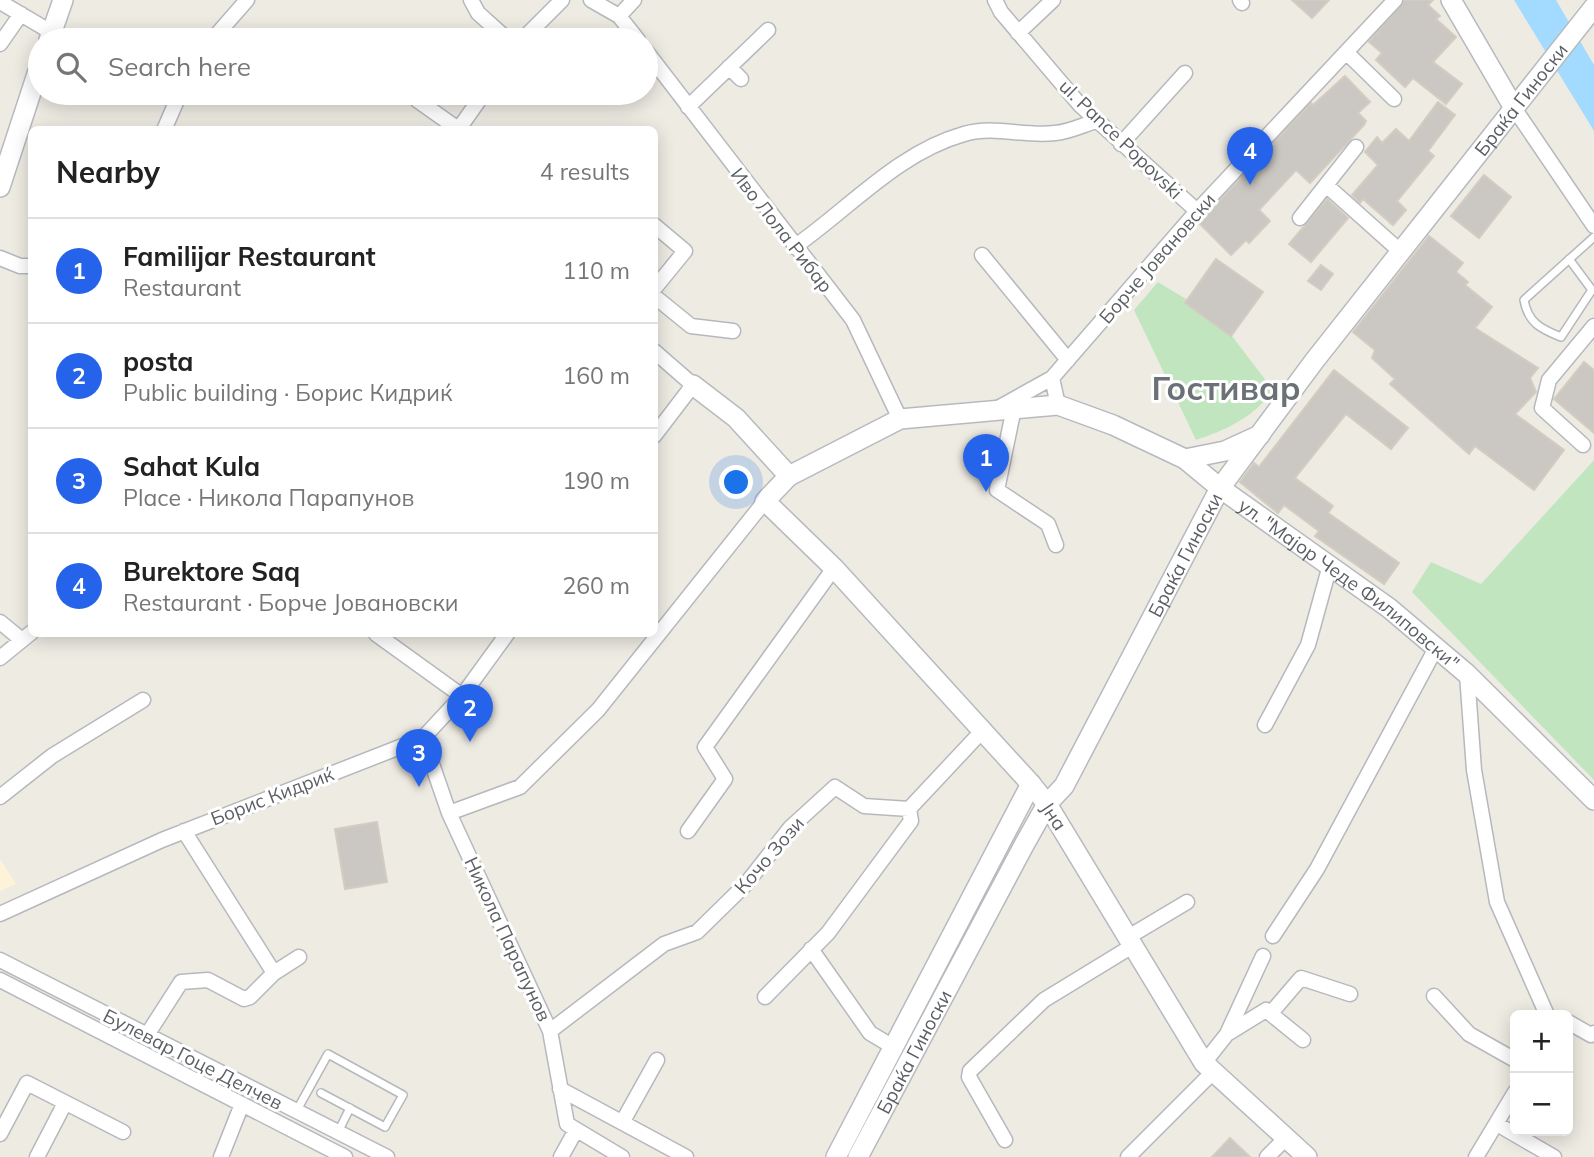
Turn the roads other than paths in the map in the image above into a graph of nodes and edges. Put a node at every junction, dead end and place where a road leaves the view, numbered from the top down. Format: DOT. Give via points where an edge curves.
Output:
graph roads {
  1 [pos="63,0"];
  2 [pos="247,0"];
  3 [pos="471,0"];
  4 [pos="562,0"];
  5 [pos="591,0"];
  6 [pos="634,0"];
  7 [pos="995,0"];
  8 [pos="1053,0"];
  9 [pos="1395,0"];
  10 [pos="1451,0"];
  11 [pos="0,2"];
  12 [pos="1594,8"];
  13 [pos="21,14"];
  14 [pos="620,16"];
  15 [pos="39,28"];
  16 [pos="53,28"];
  17 [pos="222,28"];
  18 [pos="495,28"];
  19 [pos="534,28"];
  20 [pos="629,28"];
  21 [pos="768,30"];
  22 [pos="1018,33"];
  23 [pos="0,44"];
  24 [pos="1347,53"];
  25 [pos="658,67"];
  26 [pos="729,67"];
  27 [pos="1185,73"];
  28 [pos="741,79"];
  29 [pos="1394,99"];
  30 [pos="28,102"];
  31 [pos="175,105"];
  32 [pos="425,105"];
  33 [pos="475,105"];
  34 [pos="688,107"];
  35 [pos="1514,108"];
  36 [pos="1096,121"];
  37 [pos="166,126"];
  38 [pos="454,126"];
  39 [pos="460,126"];
  40 [pos="1121,144"];
  41 [pos="1356,147"];
  42 [pos="1325,185"];
  43 [pos="0,187"];
  44 [pos="1197,212"];
  45 [pos="1300,218"];
  46 [pos="1594,226"];
  47 [pos="658,228"];
  48 [pos="1594,237"];
  49 [pos="794,247"];
  50 [pos="1401,252"];
  51 [pos="982,256"];
  52 [pos="0,258"];
  53 [pos="1569,259"];
  54 [pos="28,266"];
  55 [pos="658,284"];
  56 [pos="658,299"];
  57 [pos="1594,326"];
  58 [pos="733,331"];
  59 [pos="658,354"];
  60 [pos="1068,360"];
  61 [pos="1052,378"];
  62 [pos="693,385"];
  63 [pos="1058,405"];
  64 [pos="1004,409"];
  65 [pos="900,419"];
  66 [pos="658,431"];
  67 [pos="1261,435"];
  68 [pos="1583,445"];
  69 [pos="1185,459"];
  70 [pos="789,476"];
  71 [pos="1220,488"];
  72 [pos="765,501"];
  73 [pos="1056,545"];
  74 [pos="1331,565"];
  75 [pos="834,568"];
  76 [pos="0,622"];
  77 [pos="658,635"];
  78 [pos="27,636"];
  79 [pos="380,637"];
  80 [pos="505,637"];
  81 [pos="656,637"];
  82 [pos="1436,648"];
  83 [pos="0,658"];
  84 [pos="1467,674"];
  85 [pos="461,696"];
  86 [pos="144,699"];
  87 [pos="1265,725"];
  88 [pos="984,729"];
  89 [pos="423,738"];
  90 [pos="1031,784"];
  91 [pos="0,797"];
  92 [pos="1594,800"];
  93 [pos="1047,804"];
  94 [pos="909,809"];
  95 [pos="449,813"];
  96 [pos="184,831"];
  97 [pos="688,831"];
  98 [pos="1187,902"];
  99 [pos="0,914"];
  100 [pos="1273,936"];
  101 [pos="1132,941"];
  102 [pos="811,949"];
  103 [pos="1263,956"];
  104 [pos="299,957"];
  105 [pos="0,960"];
  106 [pos="274,973"];
  107 [pos="0,979"];
  108 [pos="1350,994"];
  109 [pos="1434,996"];
  110 [pos="765,997"];
  111 [pos="1545,1010"];
  112 [pos="1270,1013"];
  113 [pos="1573,1025"];
  114 [pos="551,1031"];
  115 [pos="1594,1033"];
  116 [pos="1227,1034"];
  117 [pos="147,1035"];
  118 [pos="1303,1040"];
  119 [pos="895,1048"];
  120 [pos="1510,1057"];
  121 [pos="657,1060"];
  122 [pos="1208,1067"];
  123 [pos="560,1089"];
  124 [pos="321,1093"];
  125 [pos="1510,1101"];
  126 [pos="65,1103"];
  127 [pos="242,1104"];
  128 [pos="350,1108"];
  129 [pos="296,1111"];
  130 [pos="623,1121"];
  131 [pos="1497,1124"];
  132 [pos="576,1130"];
  133 [pos="123,1132"];
  134 [pos="338,1132"];
  135 [pos="0,1134"];
  136 [pos="1286,1138"];
  137 [pos="1005,1140"];
  138 [pos="37,1157"];
  139 [pos="221,1157"];
  140 [pos="345,1157"];
  141 [pos="387,1157"];
  142 [pos="561,1157"];
  143 [pos="622,1157"];
  144 [pos="686,1157"];
  145 [pos="836,1157"];
  146 [pos="858,1157"];
  147 [pos="1128,1157"];
  148 [pos="1267,1157"];
  149 [pos="1307,1157"];
  150 [pos="1476,1157"];
  151 [pos="1554,1157"];
  1 -- 16 [label="street"];
  2 -- 17 [label="street"];
  3 -- 18 [label="street"];
  4 -- 19 [label="street"];
  5 -- 14 [label="street"];
  6 -- 14 [label="street"];
  7 -- 22 [label="street, ul. Pance Popovski"];
  8 -- 22 [label="street"];
  9 -- 24 [label="street, Борче Јовановски"];
  10 -- 35 [label="street"];
  11 -- 13 [label="street"];
  12 -- 35 [label="street, Браќа Гиноски"];
  13 -- 15 [label="street"];
  13 -- 23 [label="street"];
  14 -- 20 [label="street"];
  21 -- 26 [label="street"];
  22 -- 36 [label="street, ul. Pance Popovski"];
  24 -- 29 [label="street"];
  24 -- 44 [label="street, Борче Јовановски"];
  25 -- 34 [label="street, Иво Лола Рибар"];
  26 -- 28 [label="street"];
  26 -- 34 [label="street"];
  27 -- 40 [label="street"];
  30 -- 43 [label="street"];
  31 -- 37 [label="street"];
  32 -- 38 [label="street"];
  33 -- 39 [label="street"];
  34 -- 49 [label="street, Иво Лола Рибар"];
  35 -- 46 [label="street"];
  35 -- 50 [label="street, Браќа Гиноски"];
  36 -- 40 [label="street, ul. Pance Popovski"];
  36 -- 49 [label="street" via="1056,133 1000,129 966,133 935,144 872,184"];
  40 -- 44 [label="street, ul. Pance Popovski"];
  41 -- 42 [label="street"];
  42 -- 45 [label="street"];
  42 -- 50 [label="street"];
  44 -- 60 [label="street, Борче Јовановски"];
  47 -- 55 [label="street" via="685,251"];
  48 -- 53 [label="lane"];
  49 -- 65 [label="street, Иво Лола Рибар" via="853,320"];
  50 -- 67 [label="street, Браќа Гиноски"];
  51 -- 60 [label="street"];
  52 -- 54 [label="street"];
  53 -- 53 [label="lane" via="1524,300 1533,323 1560,337 1592,290"];
  56 -- 58 [label="street" via="691,326"];
  57 -- 68 [label="street" via="1549,380 1542,408"];
  59 -- 62 [label="street"];
  60 -- 61 [label="street, Борче Јовановски"];
  61 -- 63 [label="street"];
  61 -- 64 [label="street, Борче Јовановски"];
  62 -- 66 [label="street"];
  62 -- 70 [label="street" via="736,418"];
  63 -- 64 [label="street, ул. \"Мајор Чеде Филиповски\""];
  63 -- 69 [label="street, ул. \"Мајор Чеде Филиповски\""];
  64 -- 65 [label="street, ул. \"Мајор Чеде Филиповски\""];
  64 -- 73 [label="street" via="998,490 1048,524"];
  65 -- 70 [label="street, ул. \"Мајор Чеде Филиповски\""];
  67 -- 69 [label="street" via="1225,451"];
  67 -- 71 [label="street, Браќа Гиноски"];
  69 -- 71 [label="street, ул. \"Мајор Чеде Филиповски\""];
  70 -- 72 [label="street, ул. \"Мајор Чеде Филиповски\""];
  71 -- 74 [label="street, ул. \"Мајор Чеде Филиповски\""];
  71 -- 93 [label="street, Браќа Гиноски" via="1064,786"];
  72 -- 75 [label="street, Јна"];
  72 -- 77 [label="street"];
  74 -- 82 [label="street, ул. \"Мајор Чеде Филиповски\""];
  74 -- 87 [label="street" via="1308,645"];
  75 -- 88 [label="street, Јна"];
  75 -- 97 [label="street" via="705,747 725,779"];
  76 -- 78 [label="street"];
  78 -- 83 [label="street"];
  79 -- 85 [label="street"];
  80 -- 85 [label="street, Борис Кидриќ"];
  81 -- 95 [label="street" via="598,710 520,787"];
  82 -- 84 [label="street, ул. \"Мајор Чеде Филиповски\""];
  82 -- 100 [label="street" via="1317,869"];
  84 -- 92 [label="street, ул. \"Мајор Чеде Филиповски\""];
  84 -- 111 [label="street" via="1474,770 1497,902"];
  85 -- 89 [label="street, Борис Кидриќ"];
  86 -- 91 [label="street" via="52,756"];
  88 -- 90 [label="street, Јна"];
  88 -- 94 [label="street"];
  89 -- 95 [label="street, Никола Парапунов"];
  89 -- 96 [label="street, Борис Кидриќ"];
  90 -- 93 [label="street, Јна"];
  90 -- 119 [label="street, Браќа Гиноски"];
  93 -- 101 [label="street, Јна"];
  93 -- 146 [label="street, Браќа Гиноски"];
  94 -- 102 [label="street" via="911,821 828,933"];
  94 -- 114 [label="street, Кочо Зози" via="864,806 835,787 790,828 746,884 696,932 664,944"];
  95 -- 114 [label="street, Никола Парапунов"];
  96 -- 99 [label="street, Борис Кидриќ"];
  96 -- 106 [label="street"];
  98 -- 101 [label="street"];
  101 -- 122 [label="street, Јна"];
  101 -- 137 [label="street" via="1044,1000 970,1071 969,1077"];
  102 -- 110 [label="street"];
  102 -- 119 [label="street" via="870,1033"];
  103 -- 116 [label="street"];
  104 -- 106 [label="street"];
  105 -- 117 [label="street, Булевар Гоце Делчев"];
  106 -- 117 [label="street" via="244,999 208,980 181,982"];
  107 -- 127 [label="street, Булевар Гоце Делчев"];
  108 -- 112 [label="street" via="1301,978"];
  109 -- 120 [label="street" via="1469,1034"];
  112 -- 116 [label="street" via="1266,1010"];
  112 -- 118 [label="street"];
  113 -- 115 [label="street"];
  114 -- 123 [label="street, Никола Парапунов"];
  116 -- 122 [label="street"];
  117 -- 129 [label="street, Булевар Гоце Делчев"];
  119 -- 145 [label="street, Браќа Гиноски"];
  121 -- 130 [label="street"];
  122 -- 136 [label="street, Јна"];
  122 -- 147 [label="street"];
  123 -- 130 [label="street"];
  123 -- 132 [label="street, Никола Парапунов" via="566,1124"];
  124 -- 128 [label="lane"];
  125 -- 131 [label="street"];
  126 -- 133 [label="street"];
  126 -- 135 [label="street" via="27,1083"];
  126 -- 138 [label="street"];
  127 -- 139 [label="street"];
  127 -- 140 [label="street, Булевар Гоце Делчев"];
  128 -- 129 [label="lane" via="385,1127 403,1095 328,1054"];
  128 -- 134 [label="lane"];
  129 -- 134 [label="street, Булевар Гоце Делчев"];
  130 -- 144 [label="street"];
  131 -- 150 [label="street"];
  131 -- 151 [label="street"];
  132 -- 142 [label="street"];
  132 -- 143 [label="street"];
  134 -- 141 [label="street, Булевар Гоце Делчев"];
  136 -- 148 [label="street"];
  136 -- 149 [label="street, Јна"];
}
